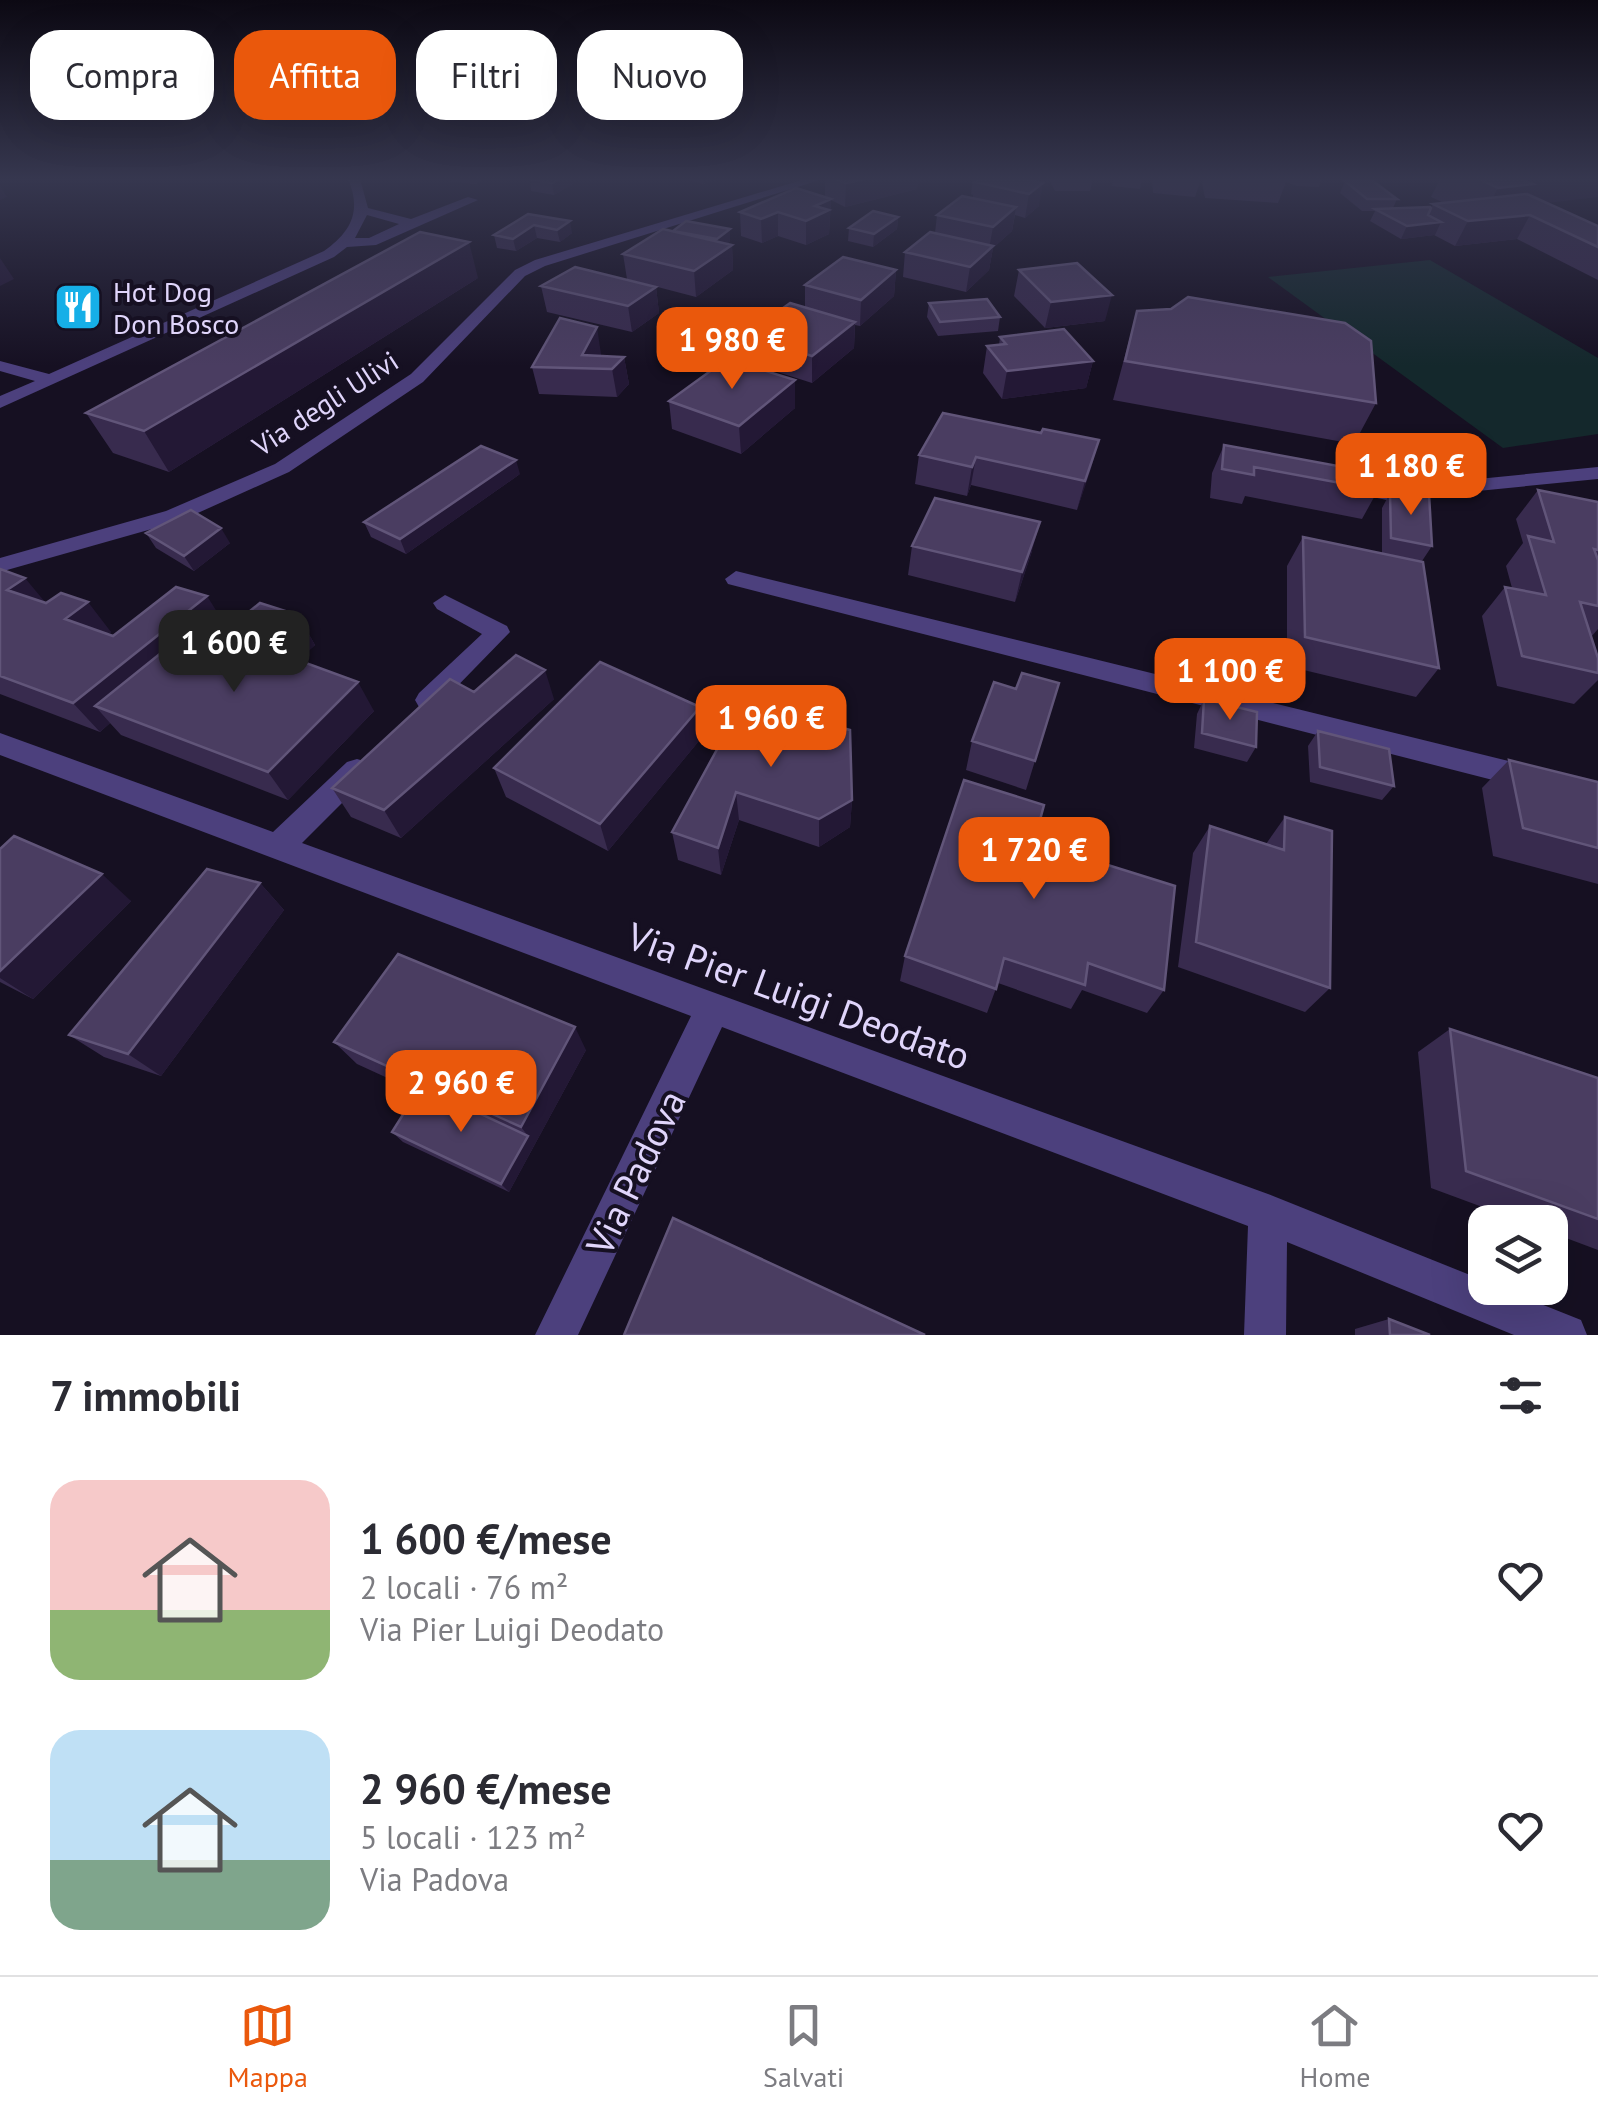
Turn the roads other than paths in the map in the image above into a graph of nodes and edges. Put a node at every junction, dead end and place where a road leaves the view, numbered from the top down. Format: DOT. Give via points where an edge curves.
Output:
graph roads {
  1 [pos="347,241"];
  2 [pos="373,241"];
  3 [pos="614,241"];
  4 [pos="345,244"];
  5 [pos="0,366"];
  6 [pos="51,380"];
  7 [pos="0,403"];
  8 [pos="1598,473"];
  9 [pos="1331,483"];
  10 [pos="0,564"];
  11 [pos="736,579"];
  12 [pos="445,603"];
  13 [pos="413,715"];
  14 [pos="0,744"];
  15 [pos="371,756"];
  16 [pos="1598,794"];
  17 [pos="278,847"];
  18 [pos="714,1008"];
  19 [pos="1268,1214"];
  20 [pos="556,1335"];
  21 [pos="1266,1335"];
  22 [pos="1566,1335"];
  1 -- 4 [label="street"];
  2 -- 4 [label="street"];
  3 -- 10 [label="street, Via degli Ulivi" via="520,273 417,378 282,468 172,516"];
  4 -- 6 [label="street"];
  5 -- 6 [label="street"];
  6 -- 7 [label="street"];
  8 -- 9 [label="street" via="1386,494"];
  11 -- 16 [label="street"];
  12 -- 13 [label="street" via="498,632"];
  14 -- 17 [label="street, Via Pier Luigi Deodato"];
  15 -- 17 [label="street"];
  17 -- 18 [label="street, Via Pier Luigi Deodato"];
  18 -- 19 [label="street, Via Pier Luigi Deodato"];
  18 -- 20 [label="street, Via Padova"];
  19 -- 21 [label="street"];
  19 -- 22 [label="street, Via Pier Luigi Deodato"];
}
